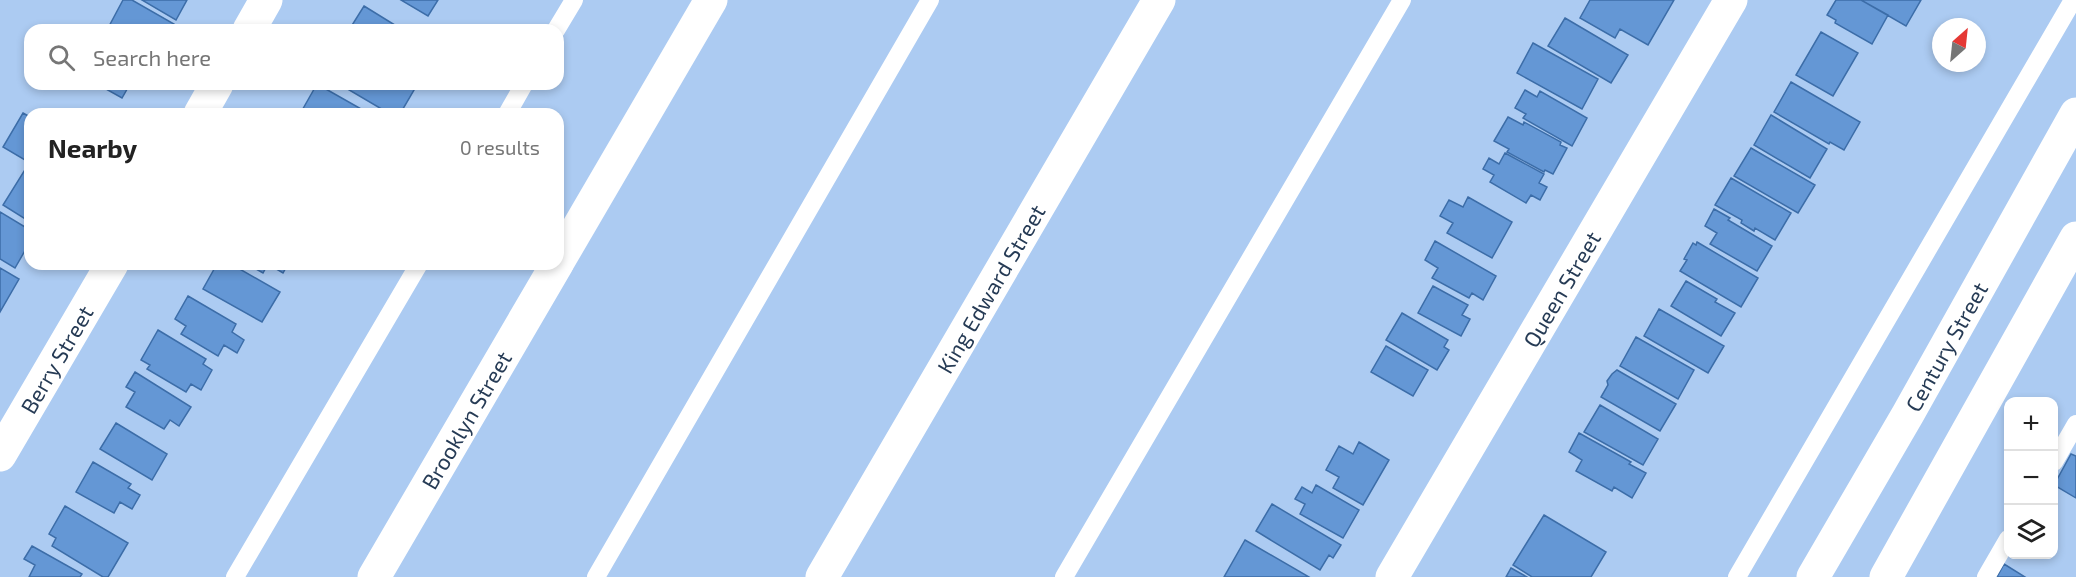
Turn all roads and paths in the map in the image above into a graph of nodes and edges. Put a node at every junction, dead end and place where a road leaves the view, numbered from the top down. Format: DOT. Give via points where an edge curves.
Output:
graph roads {
  1 [pos="574,0"];
  2 [pos="711,0"];
  3 [pos="930,0"];
  4 [pos="1159,0"];
  5 [pos="1402,0"];
  6 [pos="1731,0"];
  7 [pos="2073,0"];
  8 [pos="560,24"];
  9 [pos="214,90"];
  10 [pos="521,90"];
  11 [pos="203,108"];
  12 [pos="510,108"];
  13 [pos="2076,114"];
  14 [pos="2076,238"];
  15 [pos="564,251"];
  16 [pos="108,270"];
  17 [pos="415,270"];
  18 [pos="553,270"];
  19 [pos="2076,424"];
  20 [pos="0,455"];
  21 [pos="2058,455"];
  22 [pos="2004,546"];
  23 [pos="235,577"];
  24 [pos="374,577"];
  25 [pos="596,577"];
  26 [pos="822,577"];
  27 [pos="1064,577"];
  28 [pos="1392,577"];
  29 [pos="1737,577"];
  30 [pos="1813,577"];
  31 [pos="1886,577"];
  32 [pos="1986,577"];
  1 -- 8 [label="lane"];
  2 -- 15 [label="street, Brooklyn Street"];
  3 -- 25 [label="lane"];
  4 -- 26 [label="street, King Edward Street"];
  5 -- 27 [label="lane"];
  6 -- 28 [label="street, Queen Street"];
  7 -- 29 [label="lane"];
  9 -- 11 [label="street"];
  10 -- 12 [label="lane"];
  13 -- 30 [label="street, Century Street"];
  14 -- 31 [label="street"];
  16 -- 20 [label="street, Berry Street"];
  17 -- 23 [label="lane"];
  18 -- 24 [label="street, Brooklyn Street"];
  19 -- 21 [label="lane"];
  22 -- 32 [label="lane"];
}
